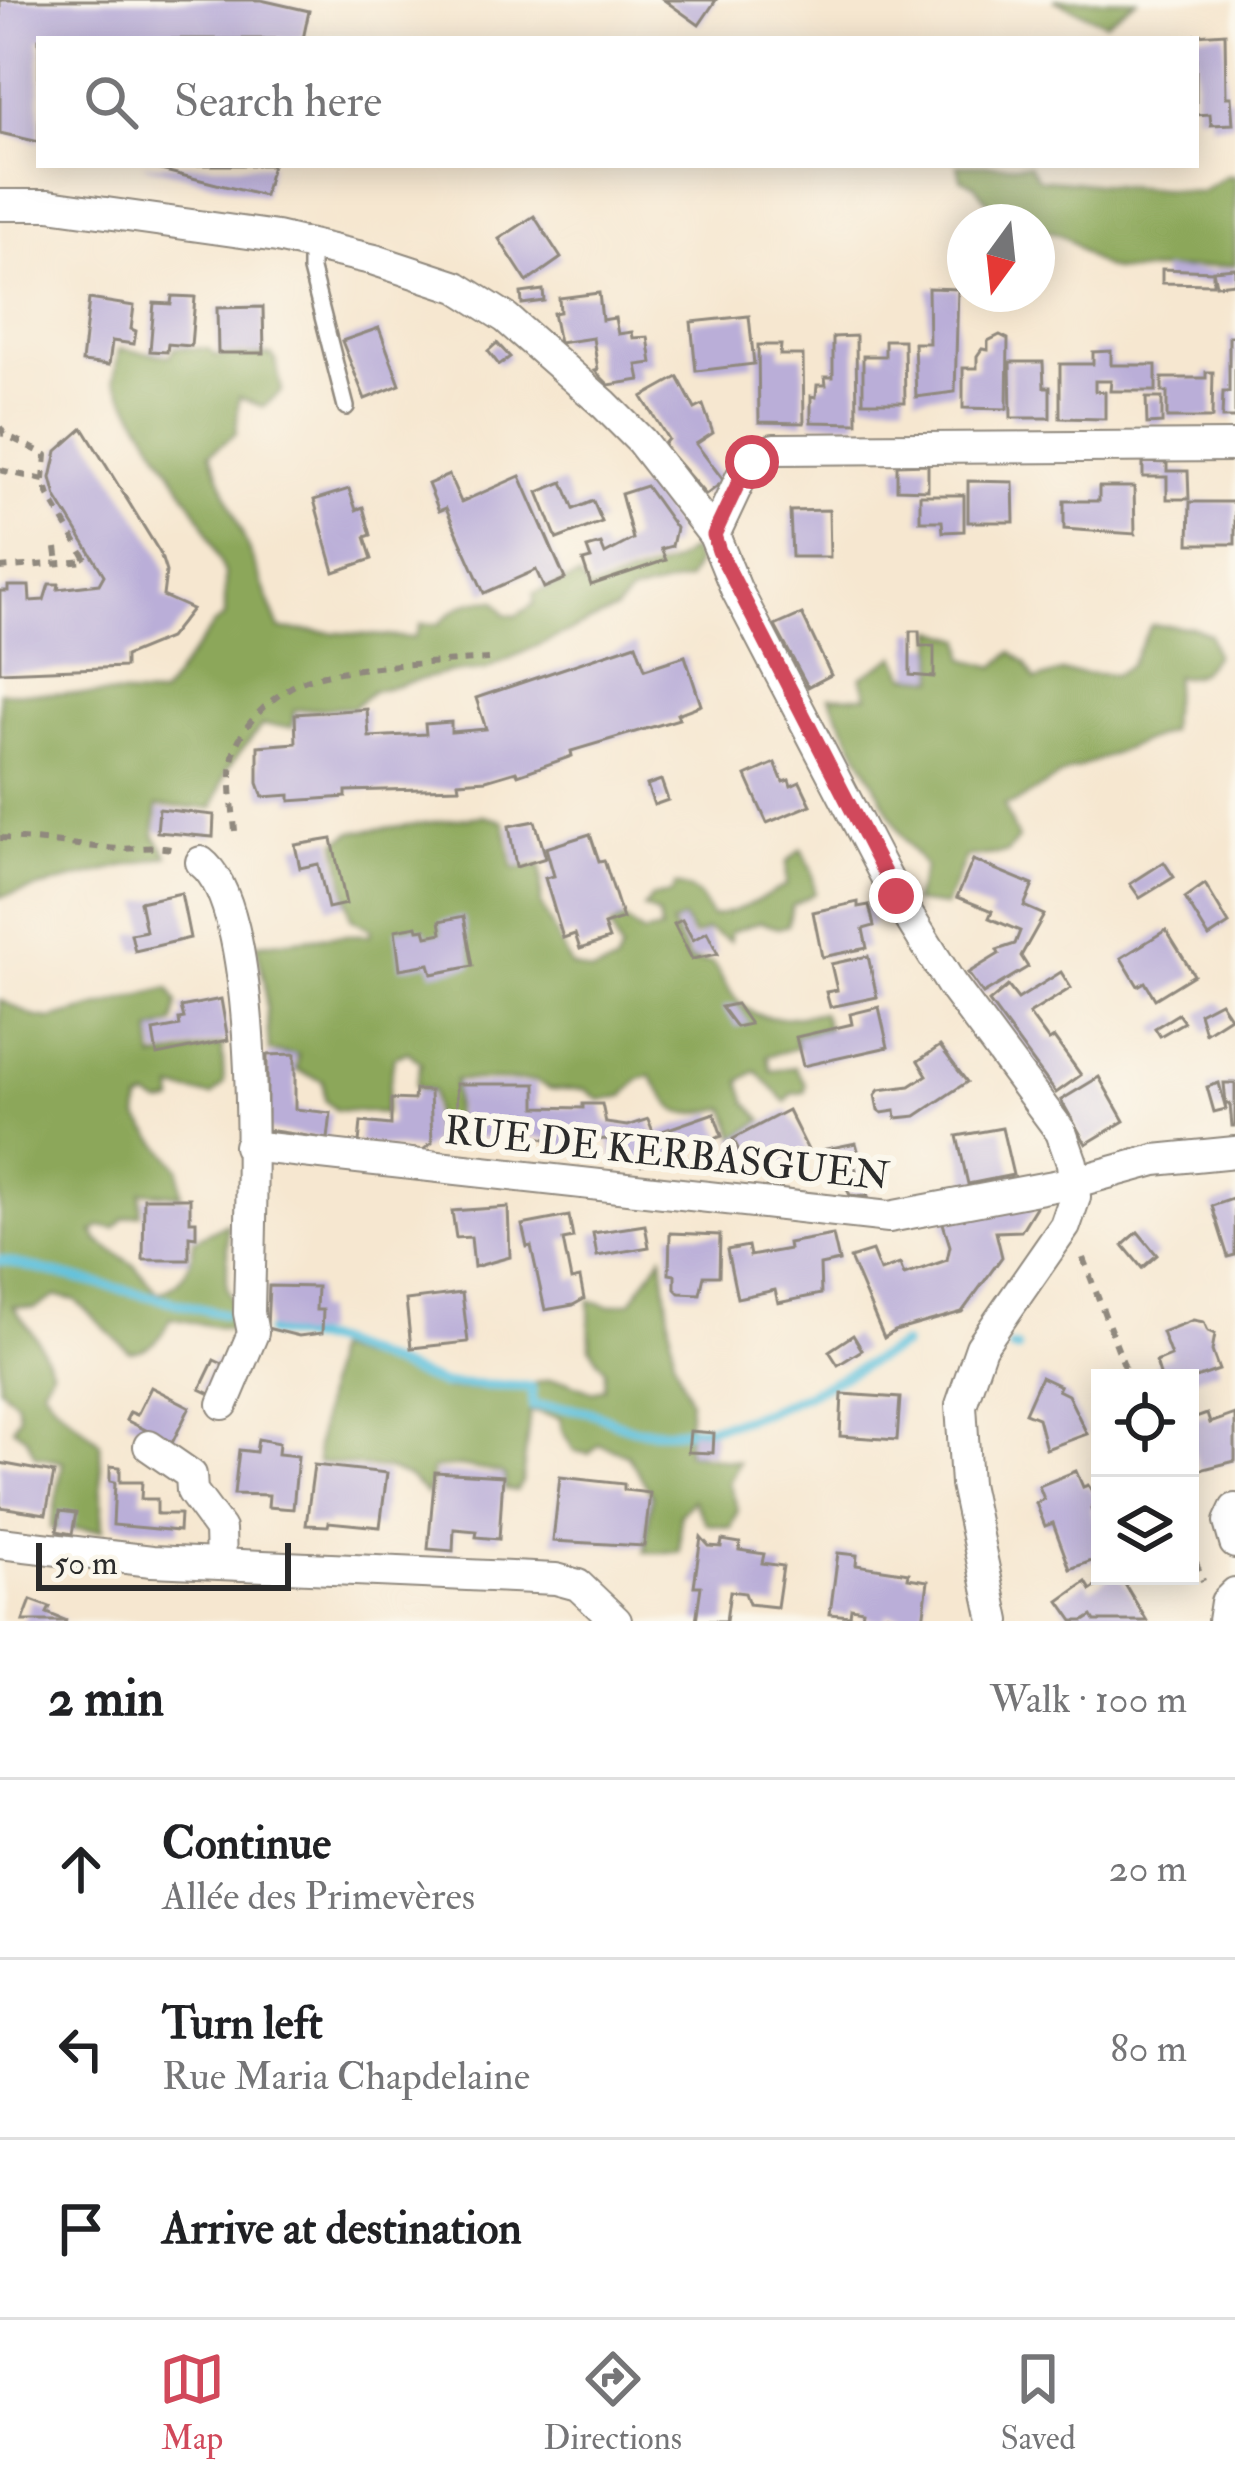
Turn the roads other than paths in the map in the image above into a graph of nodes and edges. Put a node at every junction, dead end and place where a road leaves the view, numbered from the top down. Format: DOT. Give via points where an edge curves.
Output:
graph roads {
  1 [pos="0,205"];
  2 [pos="311,244"];
  3 [pos="346,407"];
  4 [pos="1235,446"];
  5 [pos="714,535"];
  6 [pos="201,862"];
  7 [pos="249,1146"];
  8 [pos="1235,1152"];
  9 [pos="1075,1182"];
  10 [pos="223,1404"];
  11 [pos="149,1446"];
  12 [pos="1235,1509"];
  13 [pos="0,1543"];
  14 [pos="1235,1544"];
  15 [pos="221,1564"];
  16 [pos="1235,1593"];
  17 [pos="616,1621"];
  18 [pos="995,1621"];
  19 [pos="1223,1621"];
  1 -- 2 [label="street" via="49,205"];
  2 -- 3 [label="lane"];
  2 -- 5 [label="street" via="442,280 481,299 626,425"];
  4 -- 5 [label="street" via="774,449 744,471"];
  5 -- 9 [label="street" via="880,868 951,984 1061,1132"];
  6 -- 7 [label="street" via="224,894 242,973"];
  7 -- 9 [label="street, RUE DE KERBASGUEN" via="876,1216"];
  7 -- 10 [label="street" via="254,1329"];
  8 -- 9 [label="street, RUE DE KERBASGUEN" via="1155,1160"];
  9 -- 18 [label="street" via="1065,1226 981,1347 961,1406 966,1484"];
  11 -- 15 [label="street" via="191,1475 192,1491 220,1529"];
  12 -- 14 [label="street"];
  13 -- 15 [label="street"];
  15 -- 17 [label="street" via="556,1579 578,1585"];
  16 -- 19 [label="street"];
}
